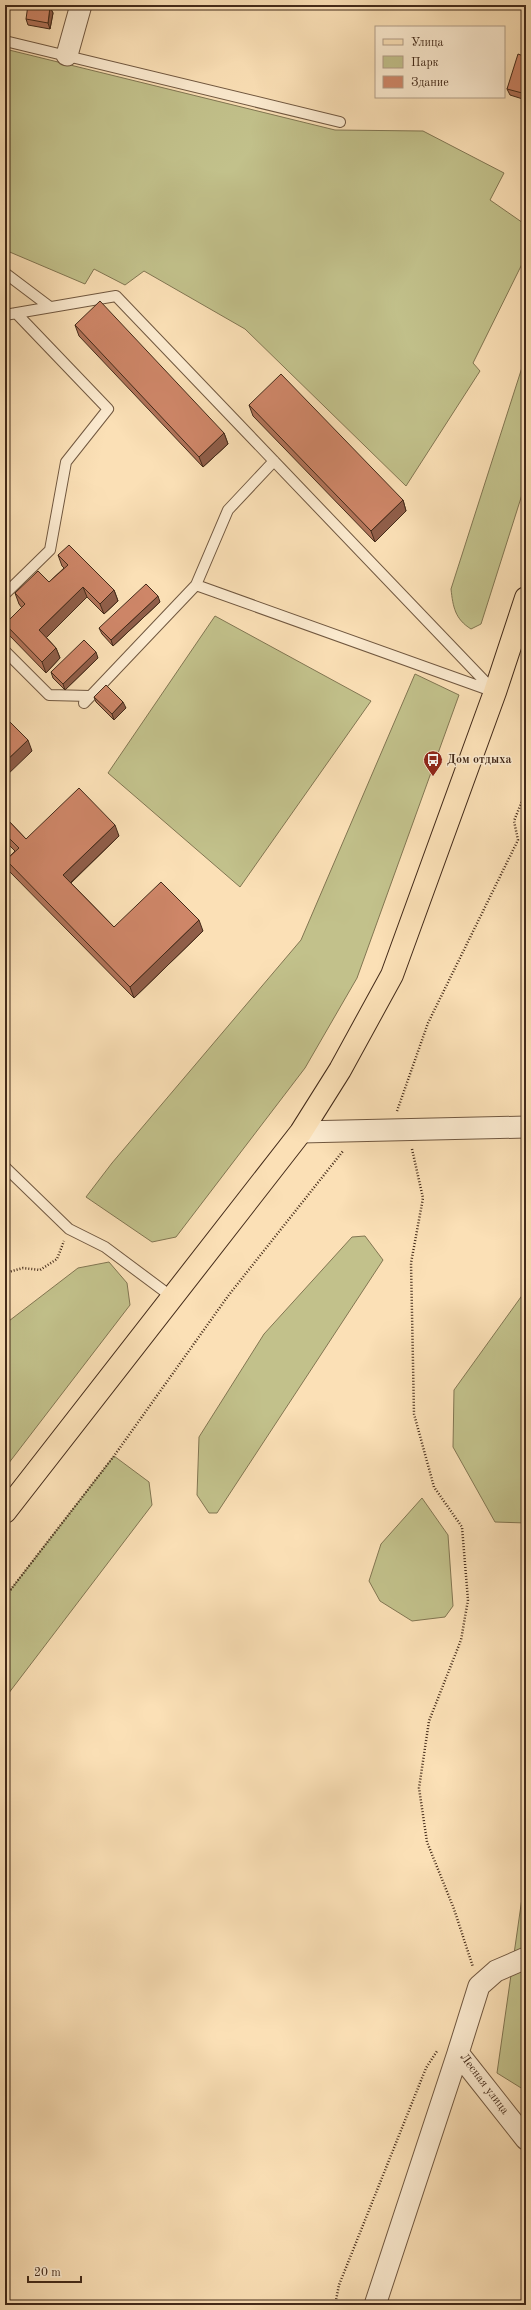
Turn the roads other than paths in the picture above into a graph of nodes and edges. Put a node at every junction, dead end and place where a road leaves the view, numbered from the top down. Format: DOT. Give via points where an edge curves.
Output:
graph roads {
  1 [pos="80,5"];
  2 [pos="5,42"];
  3 [pos="67,55"];
  4 [pos="340,122"];
  5 [pos="5,273"];
  6 [pos="50,307"];
  7 [pos="16,313"];
  8 [pos="5,315"];
  9 [pos="274,461"];
  10 [pos="196,585"];
  11 [pos="5,594"];
  12 [pos="526,598"];
  13 [pos="5,651"];
  14 [pos="495,692"];
  15 [pos="526,1127"];
  16 [pos="301,1132"];
  17 [pos="5,1168"];
  18 [pos="172,1297"];
  19 [pos="5,1512"];
  20 [pos="526,1958"];
  21 [pos="448,2051"];
  22 [pos="526,2139"];
  23 [pos="374,2305"];
  1 -- 3 [label="street"];
  2 -- 3 [label="lane"];
  3 -- 4 [label="lane"];
  5 -- 6 [label="lane"];
  6 -- 7 [label="lane"];
  6 -- 9 [label="lane" via="116,296"];
  7 -- 8 [label="lane"];
  7 -- 11 [label="lane" via="108,409 66,462 50,550"];
  9 -- 10 [label="lane" via="228,510"];
  9 -- 14 [label="lane"];
  10 -- 13 [label="lane" via="87,700 49,696"];
  10 -- 14 [label="lane"];
  12 -- 14 [label="main road"];
  14 -- 16 [label="main road" via="392,975 340,1070"];
  15 -- 16 [label="street"];
  16 -- 18 [label="main road"];
  17 -- 18 [label="lane" via="69,1229 105,1247"];
  18 -- 19 [label="main road"];
  20 -- 21 [label="street, Лесная улица" via="496,1971 479,1986"];
  21 -- 22 [label="street, Лесная улица"];
  21 -- 23 [label="street"];
}
